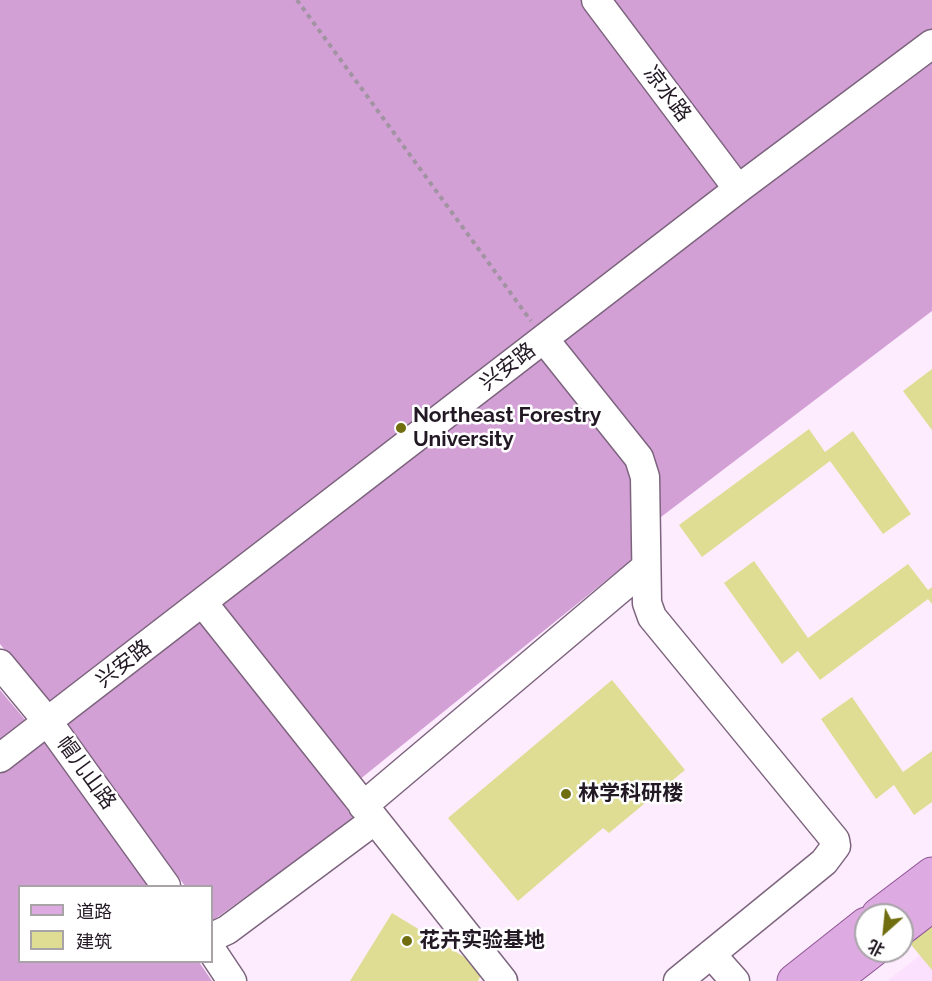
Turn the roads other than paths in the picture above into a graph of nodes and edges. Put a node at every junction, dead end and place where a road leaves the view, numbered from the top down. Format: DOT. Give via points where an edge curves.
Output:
graph roads {
  1 [pos="596,0"];
  2 [pos="932,44"];
  3 [pos="738,189"];
  4 [pos="544,339"];
  5 [pos="646,567"];
  6 [pos="203,603"];
  7 [pos="0,664"];
  8 [pos="48,722"];
  9 [pos="0,758"];
  10 [pos="369,813"];
  11 [pos="932,874"];
  12 [pos="165,885"];
  13 [pos="894,903"];
  14 [pos="932,905"];
  15 [pos="914,919"];
  16 [pos="854,934"];
  17 [pos="213,937"];
  18 [pos="213,952"];
  19 [pos="711,954"];
  20 [pos="232,981"];
  21 [pos="503,981"];
  22 [pos="678,981"];
  23 [pos="735,981"];
  24 [pos="794,981"];
  1 -- 3 [label="street, 凉水路"];
  2 -- 3 [label="street, 兴安路"];
  3 -- 4 [label="street, 兴安路"];
  4 -- 5 [label="street" via="639,458 645,477"];
  4 -- 6 [label="street, 兴安路"];
  5 -- 10 [label="street"];
  5 -- 19 [label="street" via="647,603 652,617 835,840 836,846 824,862"];
  6 -- 8 [label="street, 兴安路"];
  6 -- 10 [label="street"];
  7 -- 8 [label="street, 帽儿山路"];
  8 -- 9 [label="street, 兴安路"];
  8 -- 12 [label="street, 帽儿山路"];
  10 -- 17 [label="street" via="227,930"];
  10 -- 21 [label="street"];
  11 -- 13 [label="main road"];
  14 -- 15 [label="main road"];
  16 -- 24 [label="main road"];
  18 -- 20 [label="street"];
  19 -- 22 [label="street"];
  19 -- 23 [label="street"];
}
